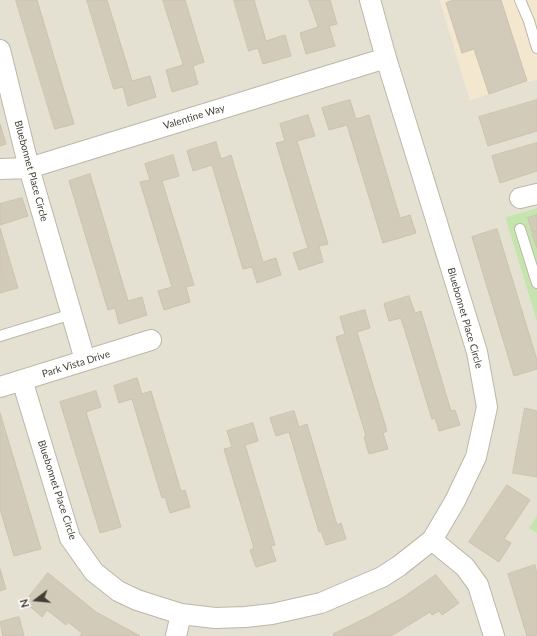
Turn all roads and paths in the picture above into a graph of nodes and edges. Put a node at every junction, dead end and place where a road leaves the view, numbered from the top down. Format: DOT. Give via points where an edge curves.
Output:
graph roads {
  1 [pos="370,0"];
  2 [pos="520,0"];
  3 [pos="537,48"];
  4 [pos="0,50"];
  5 [pos="386,58"];
  6 [pos="29,168"];
  7 [pos="0,169"];
  8 [pos="520,229"];
  9 [pos="537,283"];
  10 [pos="72,314"];
  11 [pos="0,336"];
  12 [pos="151,340"];
  13 [pos="85,360"];
  14 [pos="22,380"];
  15 [pos="0,387"];
  16 [pos="432,540"];
  17 [pos="181,614"];
  18 [pos="176,636"];
  19 [pos="494,636"];
  1 -- 5 [label="street, Bluebonnet Place Circle"];
  2 -- 3 [label="lane"];
  4 -- 6 [label="street, Bluebonnet Place Circle"];
  5 -- 6 [label="street, Valentine Way"];
  5 -- 16 [label="street, Bluebonnet Place Circle" via="477,352 487,407 476,457 455,501"];
  6 -- 7 [label="street, Valentine Way"];
  6 -- 10 [label="street, Bluebonnet Place Circle"];
  8 -- 9 [label="lane"];
  10 -- 11 [label="lane"];
  10 -- 13 [label="street, Bluebonnet Place Circle"];
  12 -- 13 [label="street, Park Vista Drive"];
  13 -- 14 [label="street, Park Vista Drive"];
  14 -- 15 [label="street, Park Vista Drive"];
  14 -- 17 [label="street, Bluebonnet Place Circle" via="70,538 94,572 118,591"];
  16 -- 17 [label="street, Bluebonnet Place Circle" via="382,577 321,603 245,617 215,618"];
  16 -- 19 [label="street" via="465,566 478,585"];
  17 -- 18 [label="street"];
}
